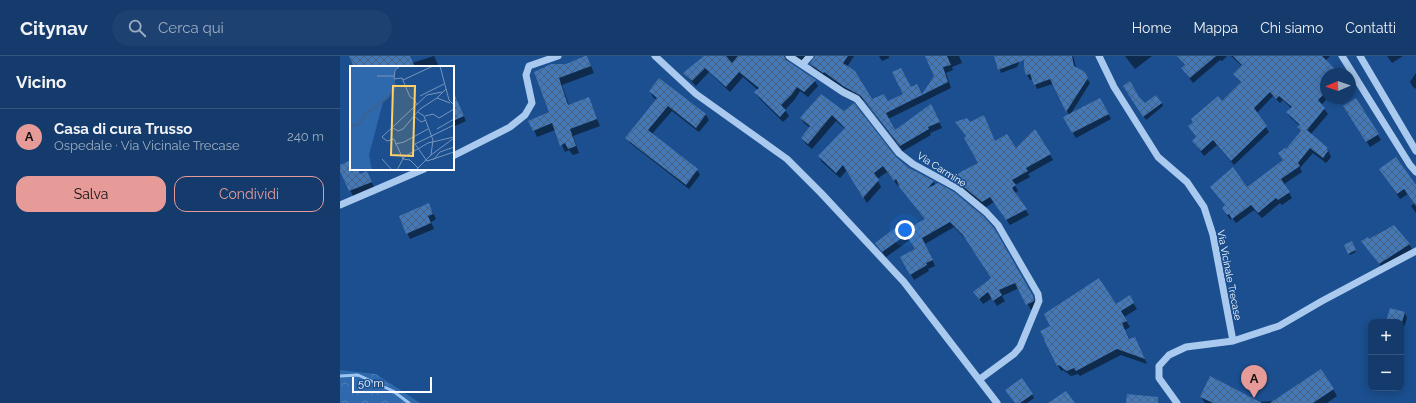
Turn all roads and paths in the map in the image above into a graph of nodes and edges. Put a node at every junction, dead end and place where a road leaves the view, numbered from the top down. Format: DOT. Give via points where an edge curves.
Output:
graph roads {
  1 [pos="558,56"];
  2 [pos="655,56"];
  3 [pos="789,56"];
  4 [pos="810,56"];
  5 [pos="1099,56"];
  6 [pos="1342,56"];
  7 [pos="1360,56"];
  8 [pos="802,65"];
  9 [pos="1416,151"];
  10 [pos="454,155"];
  11 [pos="422,170"];
  12 [pos="1416,172"];
  13 [pos="340,205"];
  14 [pos="1416,251"];
  15 [pos="1233,341"];
  16 [pos="980,380"];
  17 [pos="997,403"];
  18 [pos="1177,403"];
  1 -- 10 [label="street" via="529,66 526,75 532,102 525,115 510,127"];
  2 -- 16 [label="street" via="696,94 787,159 904,282"];
  3 -- 8 [label="street, Via Carmine"];
  4 -- 8 [label="street"];
  5 -- 15 [label="street, Via Vicinale Trecase" via="1114,87 1158,157 1187,182 1204,207 1213,235"];
  6 -- 12 [label="street"];
  7 -- 9 [label="street"];
  8 -- 16 [label="street, Via Carmine" via="857,99 899,153 913,164 957,188 986,212 998,225 1038,294 1039,301 1020,347"];
  11 -- 13 [label="street"];
  14 -- 15 [label="street" via="1279,326"];
  15 -- 18 [label="street" via="1186,347 1169,355 1159,366 1159,378"];
  16 -- 17 [label="street"];
}
